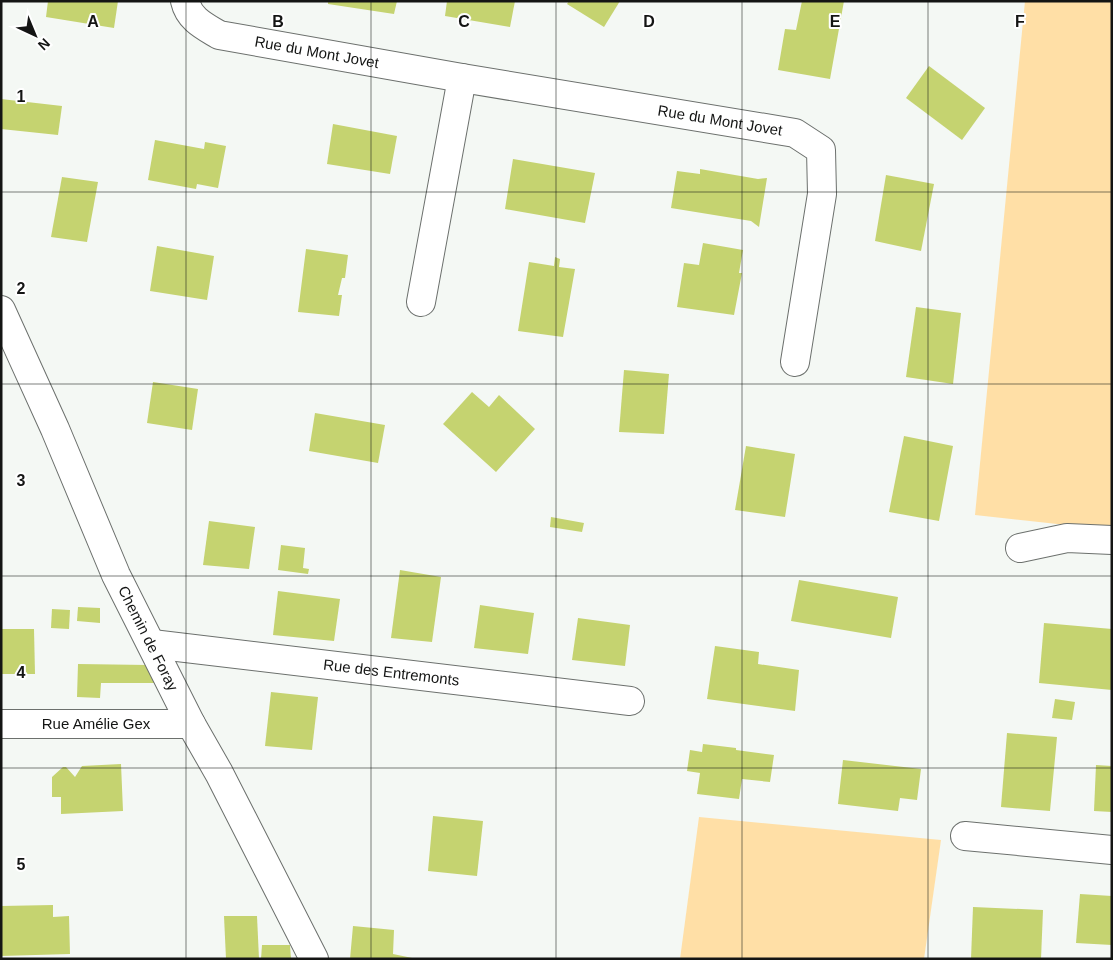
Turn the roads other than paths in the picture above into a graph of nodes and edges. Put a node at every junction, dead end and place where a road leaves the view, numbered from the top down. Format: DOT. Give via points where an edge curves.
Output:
graph roads {
  1 [pos="185,1"];
  2 [pos="462,78"];
  3 [pos="421,302"];
  4 [pos="1,310"];
  5 [pos="795,362"];
  6 [pos="1112,540"];
  7 [pos="1020,548"];
  8 [pos="152,644"];
  9 [pos="630,701"];
  10 [pos="1,724"];
  11 [pos="191,724"];
  12 [pos="965,836"];
  13 [pos="1112,850"];
  14 [pos="314,959"];
  1 -- 2 [label="street, Rue du Mont Jovet" via="198,23 219,35"];
  2 -- 3 [label="street"];
  2 -- 5 [label="street, Rue du Mont Jovet" via="795,133 821,150 822,194"];
  4 -- 8 [label="street, Chemin de Foray" via="116,575"];
  6 -- 7 [label="street" via="1068,538"];
  8 -- 9 [label="street, Rue des Entremonts"];
  8 -- 11 [label="street, Chemin de Foray"];
  10 -- 11 [label="street, Rue Amélie Gex"];
  11 -- 14 [label="street, Chemin de Foray"];
  12 -- 13 [label="street"];
}
